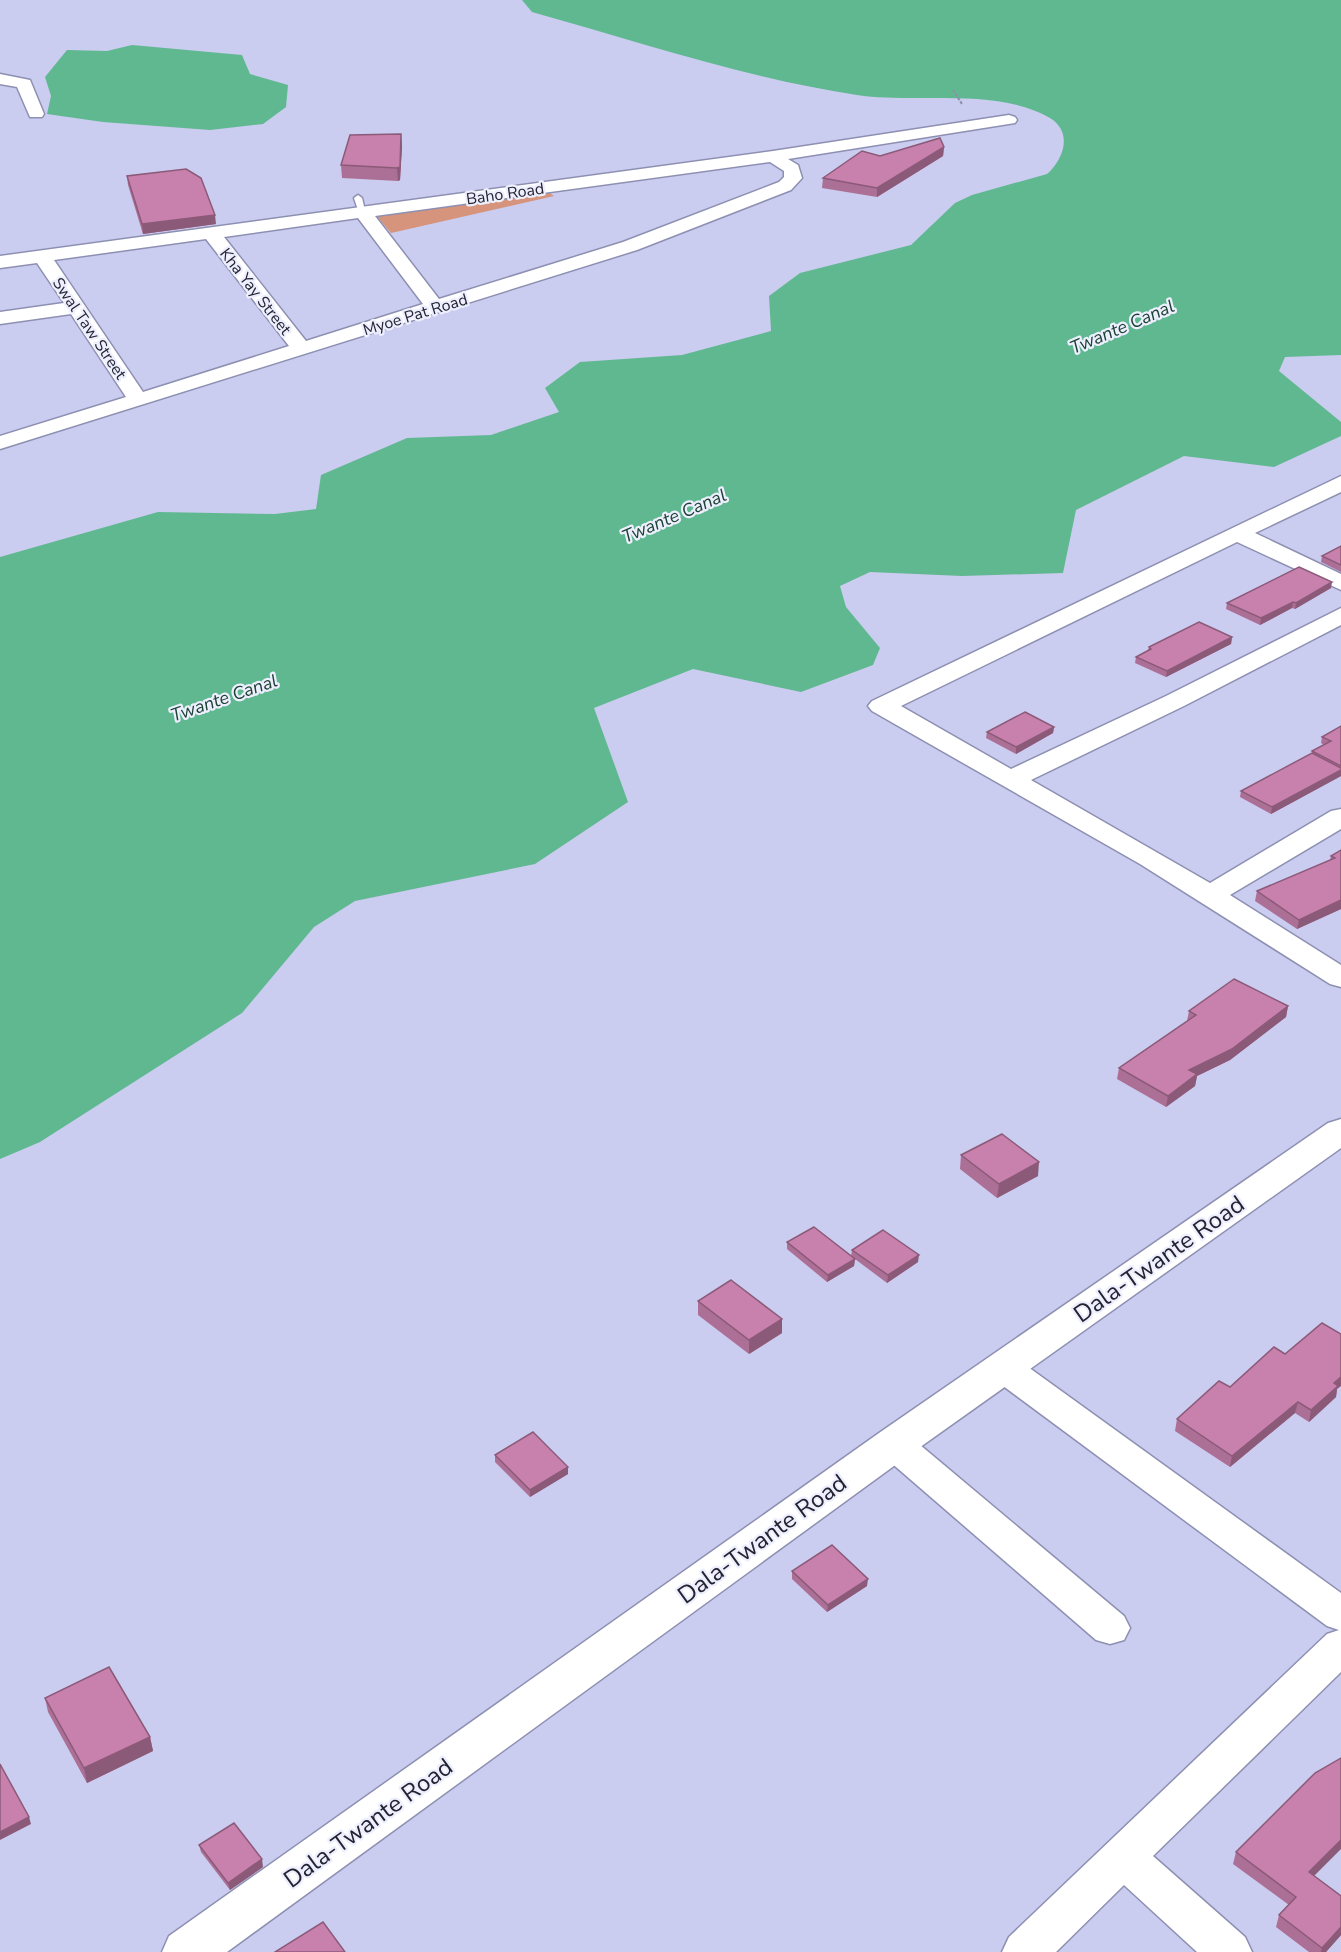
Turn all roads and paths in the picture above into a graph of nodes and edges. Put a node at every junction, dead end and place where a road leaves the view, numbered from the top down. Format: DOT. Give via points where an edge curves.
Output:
graph roads {
  1 [pos="0,79"];
  2 [pos="36,114"];
  3 [pos="1009,120"];
  4 [pos="773,156"];
  5 [pos="361,206"];
  6 [pos="210,233"];
  7 [pos="42,256"];
  8 [pos="0,261"];
  9 [pos="76,307"];
  10 [pos="436,308"];
  11 [pos="0,318"];
  12 [pos="302,349"];
  13 [pos="139,401"];
  14 [pos="0,443"];
  15 [pos="1341,483"];
  16 [pos="1236,532"];
  17 [pos="1341,583"];
  18 [pos="1341,615"];
  19 [pos="1011,779"];
  20 [pos="1341,817"];
  21 [pos="1210,895"];
  22 [pos="1341,978"];
  23 [pos="1341,1131"];
  24 [pos="1004,1368"];
  25 [pos="894,1444"];
  26 [pos="1341,1615"];
  27 [pos="1110,1628"];
  28 [pos="1341,1646"];
  29 [pos="1123,1857"];
  30 [pos="187,1952"];
  31 [pos="1024,1952"];
  32 [pos="1229,1952"];
  1 -- 2 [label="street" via="24,84"];
  3 -- 4 [label="street, Baho Road"];
  4 -- 5 [label="street, Baho Road"];
  4 -- 10 [label="street, Myoe Pat Road" via="792,169 792,178 785,186 630,246"];
  5 -- 6 [label="street, Baho Road"];
  5 -- 10 [label="street"];
  6 -- 7 [label="street, Baho Road"];
  6 -- 12 [label="street, Kha Yay Street"];
  7 -- 8 [label="street, Baho Road"];
  7 -- 9 [label="street, Swal Taw Street"];
  9 -- 11 [label="street"];
  9 -- 13 [label="street, Swal Taw Street"];
  10 -- 12 [label="street, Myoe Pat Road"];
  12 -- 13 [label="street, Myoe Pat Road"];
  13 -- 14 [label="street, Myoe Pat Road"];
  15 -- 16 [label="street"];
  16 -- 17 [label="street"];
  16 -- 19 [label="street" via="881,706"];
  18 -- 19 [label="street"];
  19 -- 21 [label="street"];
  20 -- 21 [label="street"];
  21 -- 22 [label="street"];
  23 -- 24 [label="main road, Dala-Twante Road"];
  24 -- 25 [label="main road, Dala-Twante Road"];
  24 -- 26 [label="street"];
  25 -- 27 [label="street"];
  25 -- 30 [label="main road, Dala-Twante Road"];
  28 -- 29 [label="street"];
  29 -- 31 [label="street"];
  29 -- 32 [label="street"];
}
